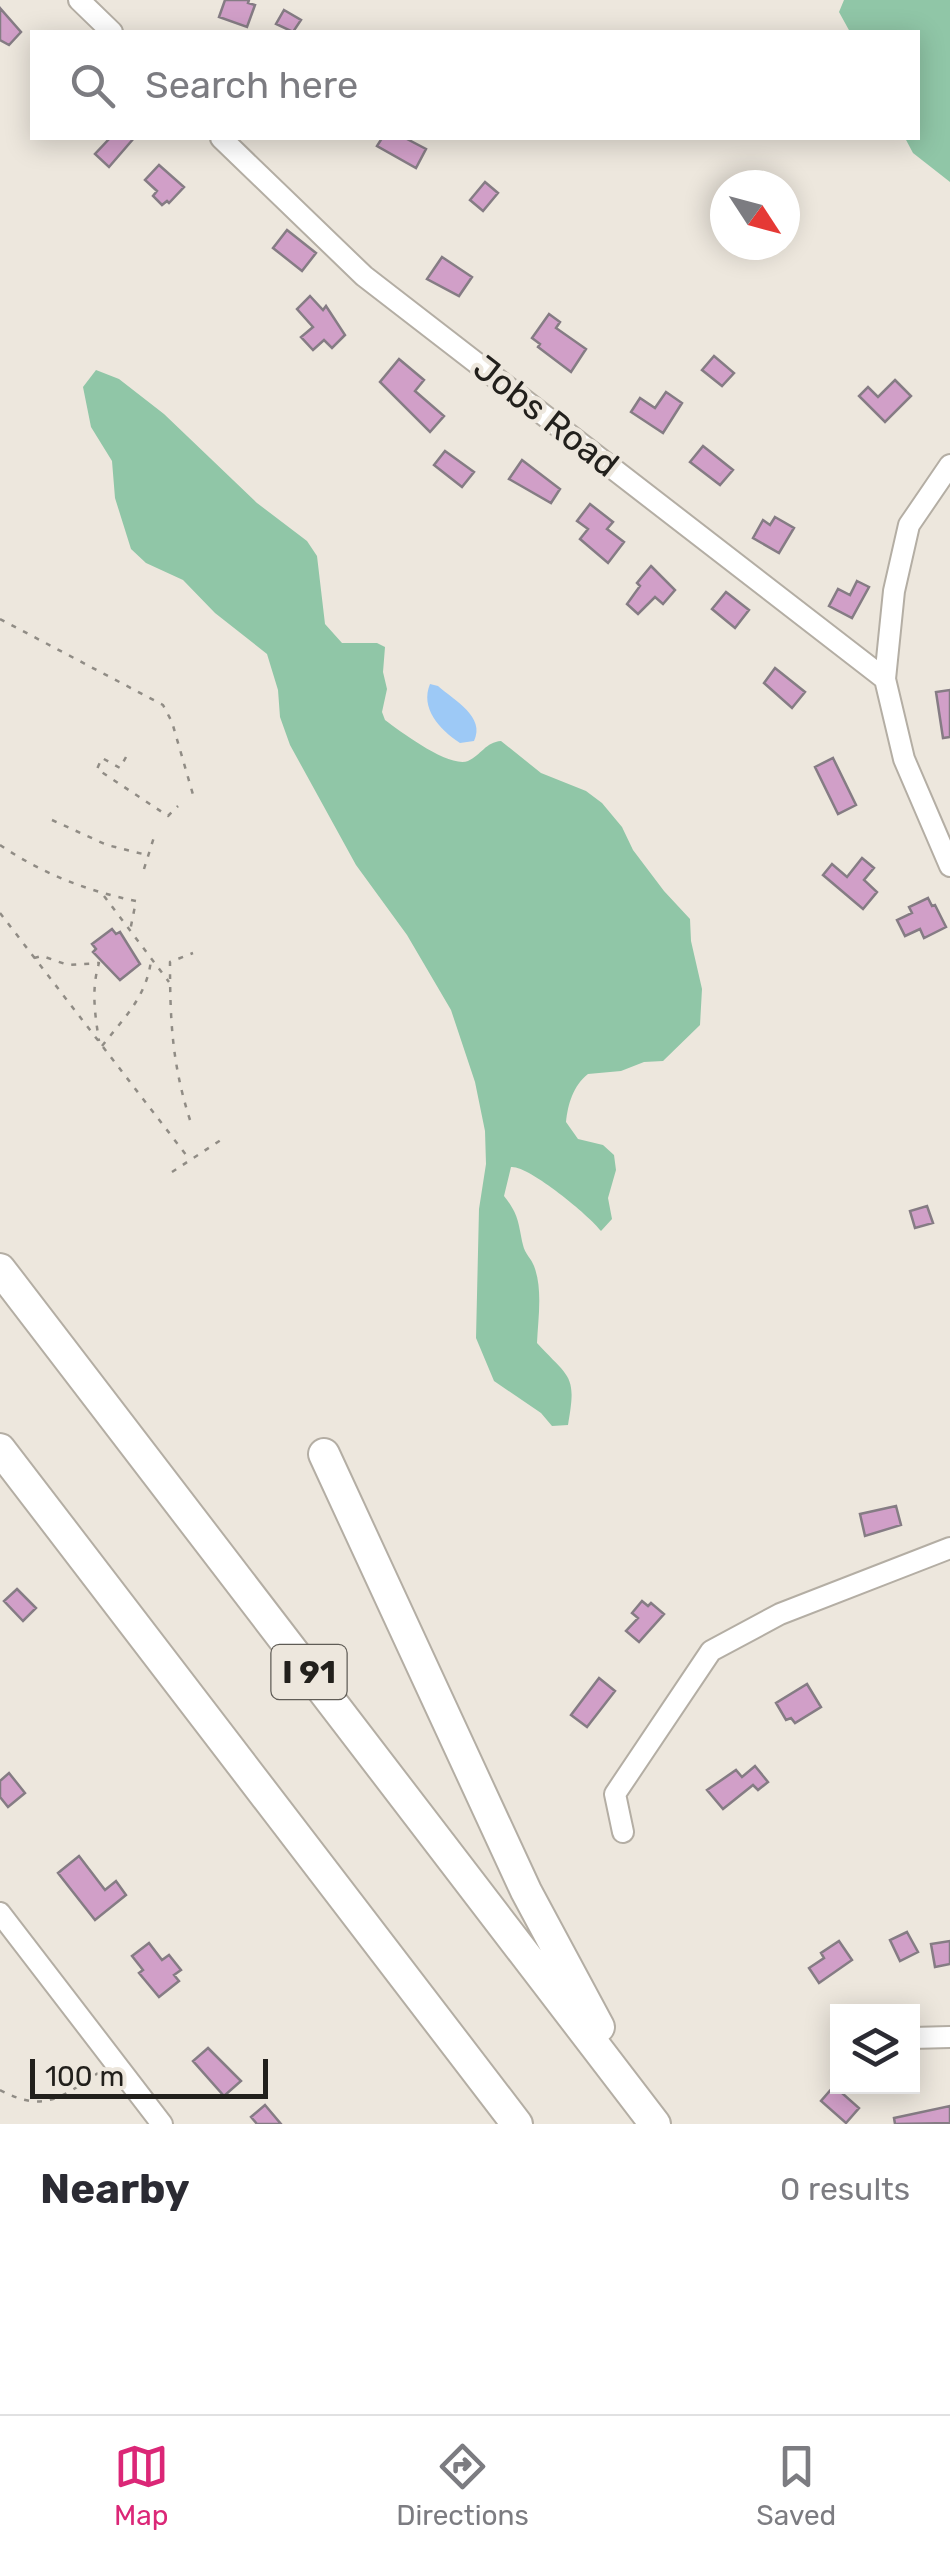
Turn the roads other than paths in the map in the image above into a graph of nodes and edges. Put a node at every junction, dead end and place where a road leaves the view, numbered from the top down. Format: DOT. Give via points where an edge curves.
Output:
graph roads {
  1 [pos="79,0"];
  2 [pos="110,30"];
  3 [pos="223,140"];
  4 [pos="950,465"];
  5 [pos="885,679"];
  6 [pos="950,866"];
  7 [pos="0,1269"];
  8 [pos="0,1449"];
  9 [pos="324,1454"];
  10 [pos="950,1548"];
  11 [pos="623,1832"];
  12 [pos="0,1913"];
  13 [pos="950,2037"];
  14 [pos="920,2038"];
  15 [pos="618,2076"];
  16 [pos="162,2124"];
  17 [pos="517,2124"];
  18 [pos="655,2124"];
  1 -- 2 [label="street"];
  3 -- 5 [label="street, Jobs Road" via="364,276"];
  4 -- 5 [label="street" via="909,525"];
  5 -- 6 [label="street" via="904,759"];
  7 -- 15 [label="highway, I 91"];
  8 -- 17 [label="highway"];
  9 -- 15 [label="highway"];
  10 -- 11 [label="street" via="780,1614 710,1651 615,1794"];
  12 -- 16 [label="street"];
  13 -- 14 [label="street"];
  15 -- 18 [label="highway, I 91"];
}
